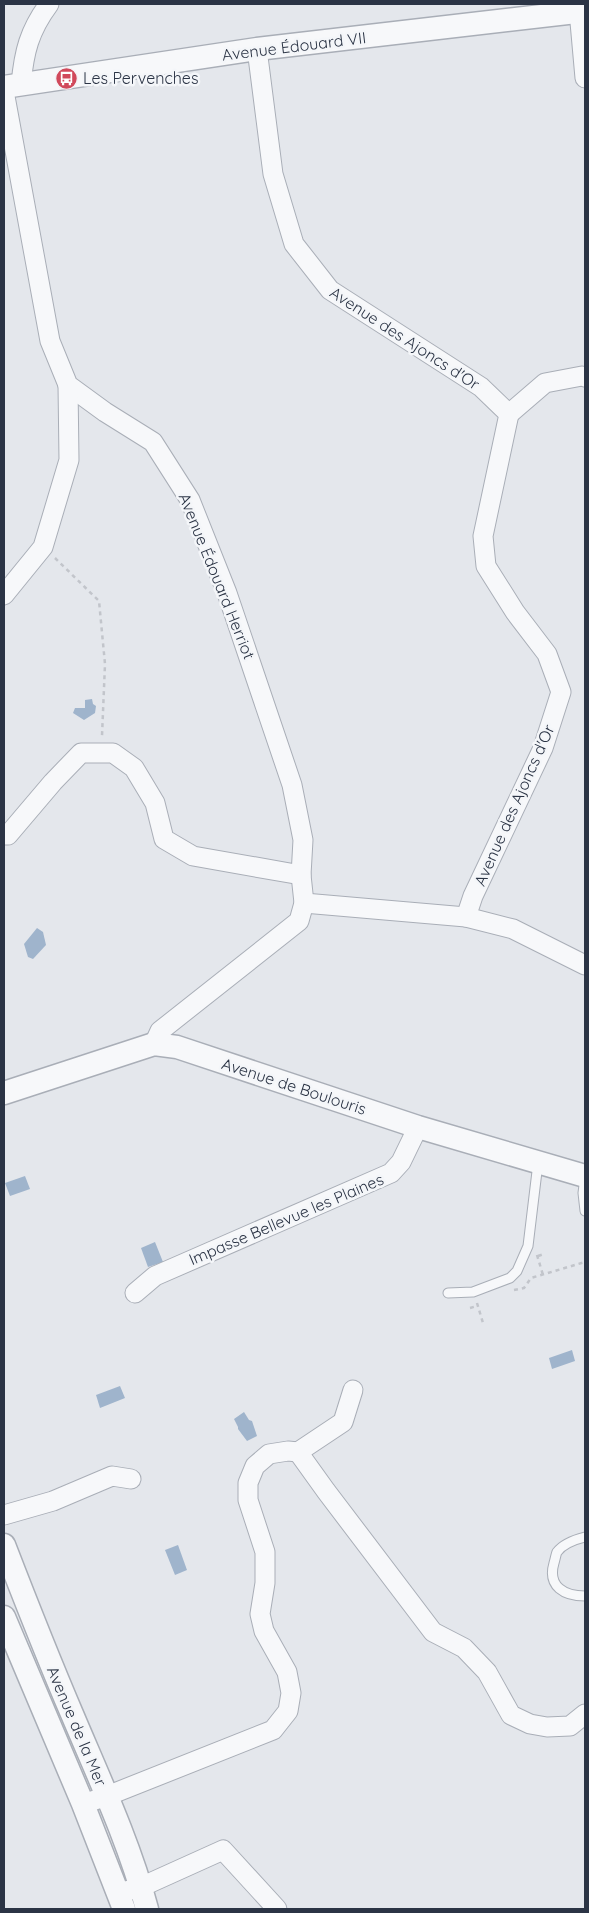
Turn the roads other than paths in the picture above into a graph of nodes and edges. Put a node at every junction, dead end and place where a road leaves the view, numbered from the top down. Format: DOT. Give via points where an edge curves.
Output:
graph roads {
  1 [pos="49,4"];
  2 [pos="582,11"];
  3 [pos="257,49"];
  4 [pos="585,78"];
  5 [pos="10,88"];
  6 [pos="585,377"];
  7 [pos="68,385"];
  8 [pos="509,414"];
  9 [pos="4,595"];
  10 [pos="4,835"];
  11 [pos="302,875"];
  12 [pos="304,903"];
  13 [pos="466,917"];
  14 [pos="585,965"];
  15 [pos="154,1044"];
  16 [pos="4,1093"];
  17 [pos="418,1127"];
  18 [pos="538,1162"];
  19 [pos="585,1177"];
  20 [pos="585,1212"];
  21 [pos="448,1292"];
  22 [pos="135,1293"];
  23 [pos="353,1390"];
  24 [pos="298,1452"];
  25 [pos="131,1479"];
  26 [pos="4,1515"];
  27 [pos="585,1537"];
  28 [pos="4,1545"];
  29 [pos="585,1596"];
  30 [pos="4,1617"];
  31 [pos="585,1714"];
  32 [pos="107,1796"];
  33 [pos="83,1804"];
  34 [pos="141,1887"];
  35 [pos="121,1901"];
  36 [pos="147,1909"];
  37 [pos="277,1909"];
  1 -- 5 [label="street" via="38,18"];
  2 -- 3 [label="street, Avenue Édouard VII"];
  2 -- 4 [label="street"];
  3 -- 5 [label="street, Avenue Édouard VII"];
  3 -- 8 [label="street, Avenue des Ajoncs d'Or" via="273,174 294,244 330,290 481,387"];
  5 -- 7 [label="street" via="50,341"];
  6 -- 8 [label="street" via="545,383"];
  7 -- 9 [label="street" via="69,460 44,547"];
  7 -- 11 [label="street, Avenue Édouard Herriot" via="153,442 190,500 227,593 292,785 303,840"];
  8 -- 13 [label="street, Avenue des Ajoncs d'Or" via="483,536 486,566 547,654 561,692 543,748"];
  10 -- 11 [label="street" via="8,835 81,753 113,753 134,768 155,803 164,839 193,856"];
  11 -- 12 [label="street, Avenue Édouard Herriot"];
  12 -- 13 [label="street"];
  12 -- 15 [label="street, Avenue Édouard Herriot" via="299,921 160,1031"];
  13 -- 14 [label="street" via="513,929"];
  15 -- 16 [label="street, Avenue de Boulouris"];
  15 -- 17 [label="street, Avenue de Boulouris" via="177,1047"];
  17 -- 18 [label="street, Avenue de Boulouris"];
  17 -- 22 [label="street, Impasse Bellevue les Plaines" via="392,1174 155,1276"];
  18 -- 19 [label="street, Avenue de Boulouris"];
  18 -- 21 [label="lane" via="528,1246 517,1272 510,1278 473,1292"];
  19 -- 20 [label="lane"];
  23 -- 24 [label="street" via="344,1422"];
  24 -- 31 [label="street" via="434,1632 464,1648 487,1672 511,1715 530,1724 562,1727 570,1726"];
  24 -- 32 [label="street" via="269,1454 255,1466 248,1483 248,1500 265,1552 260,1614 264,1630 287,1672 291,1693 288,1711 273,1730"];
  25 -- 26 [label="street" via="112,1476 53,1501"];
  27 -- 29 [label="lane" via="557,1552 552,1567 553,1579 560,1590 572,1596"];
  28 -- 32 [label="street, Avenue de la Mer"];
  30 -- 33 [label="street, Avenue de la Mer"];
  32 -- 33 [label="street"];
  32 -- 34 [label="street, Avenue de la Mer"];
  33 -- 35 [label="street, Avenue de la Mer"];
  34 -- 35 [label="street"];
  34 -- 36 [label="street, Avenue de la Mer"];
  34 -- 37 [label="street" via="223,1850"];
}
